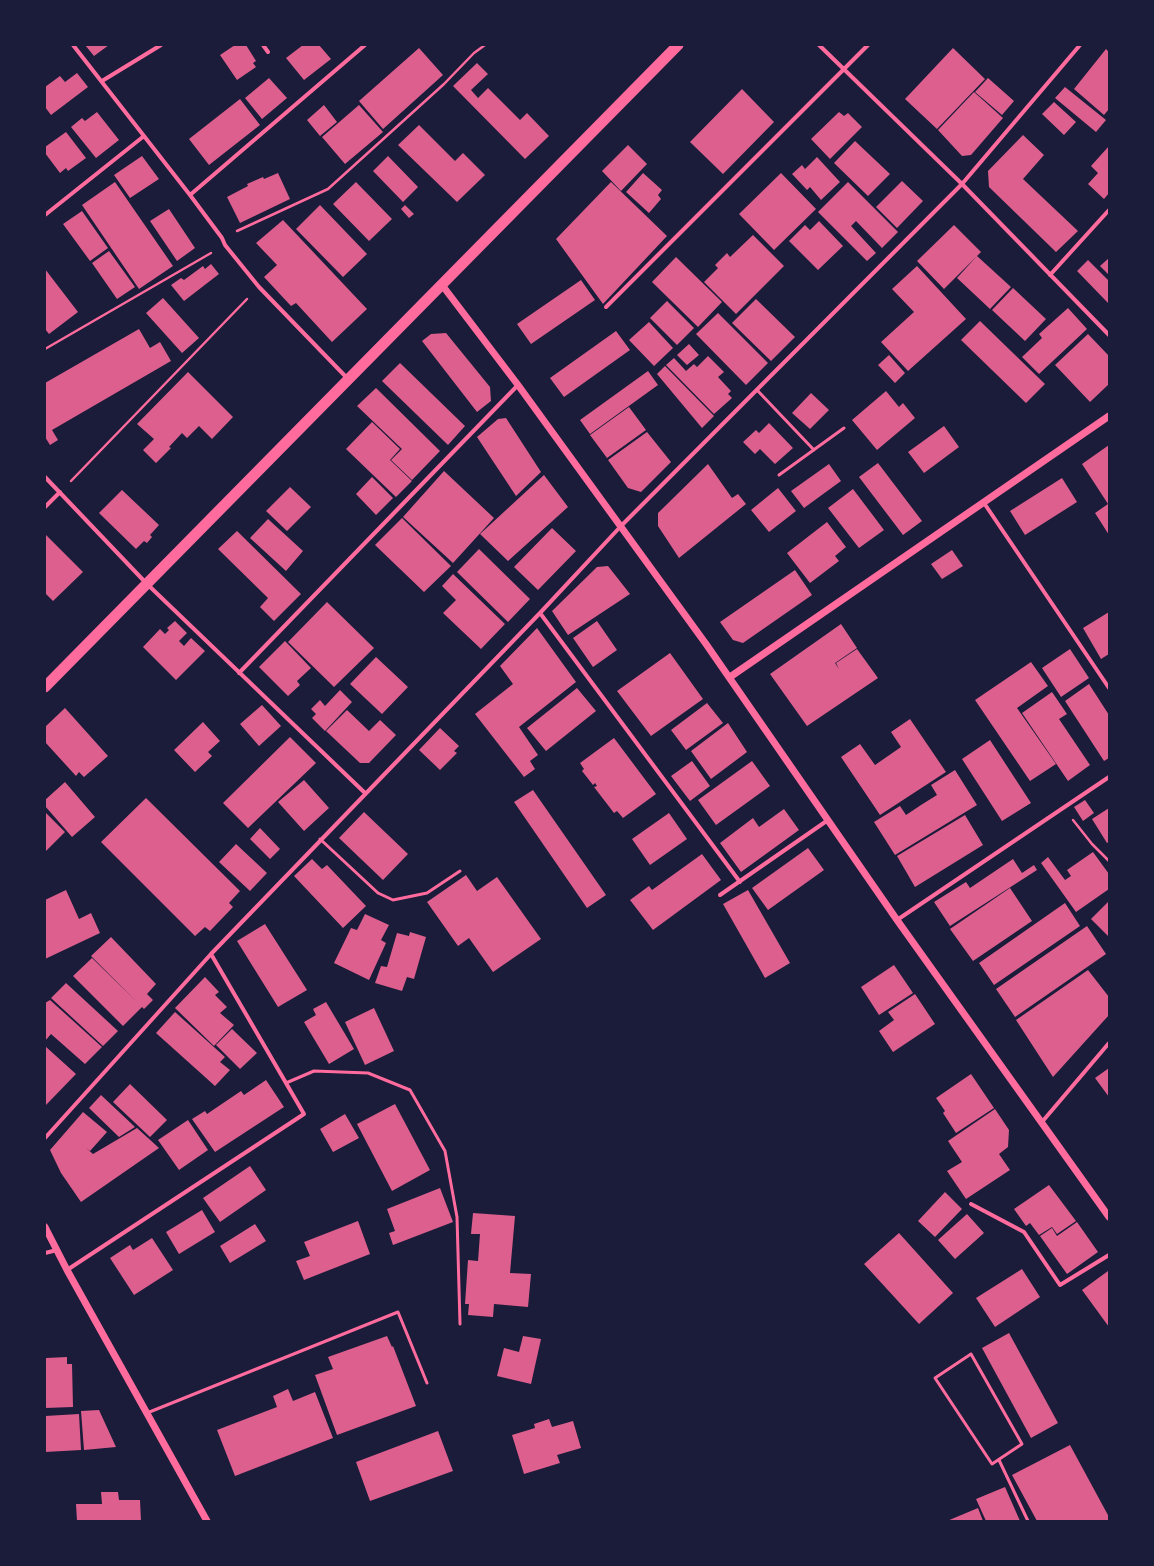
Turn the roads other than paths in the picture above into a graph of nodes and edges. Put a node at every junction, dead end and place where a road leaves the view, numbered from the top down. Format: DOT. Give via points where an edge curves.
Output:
graph roads {
  1 [pos="73,45"];
  2 [pos="161,45"];
  3 [pos="263,45"];
  4 [pos="365,45"];
  5 [pos="678,45"];
  6 [pos="819,45"];
  7 [pos="868,45"];
  8 [pos="1080,45"];
  9 [pos="268,52"];
  10 [pos="844,70"];
  11 [pos="102,81"];
  12 [pos="144,136"];
  13 [pos="962,184"];
  14 [pos="190,195"];
  15 [pos="1109,210"];
  16 [pos="45,215"];
  17 [pos="1050,275"];
  18 [pos="442,285"];
  19 [pos="606,307"];
  20 [pos="1109,335"];
  21 [pos="349,379"];
  22 [pos="518,385"];
  23 [pos="757,390"];
  24 [pos="1109,416"];
  25 [pos="844,428"];
  26 [pos="814,450"];
  27 [pos="779,475"];
  28 [pos="45,477"];
  29 [pos="60,492"];
  30 [pos="984,502"];
  31 [pos="45,507"];
  32 [pos="621,526"];
  33 [pos="146,583"];
  34 [pos="540,613"];
  35 [pos="239,672"];
  36 [pos="730,677"];
  37 [pos="45,687"];
  38 [pos="1109,688"];
  39 [pos="1109,777"];
  40 [pos="365,793"];
  41 [pos="828,820"];
  42 [pos="320,839"];
  43 [pos="460,871"];
  44 [pos="740,882"];
  45 [pos="720,896"];
  46 [pos="897,920"];
  47 [pos="211,954"];
  48 [pos="1109,1043"];
  49 [pos="286,1083"];
  50 [pos="1042,1122"];
  51 [pos="45,1138"];
  52 [pos="971,1204"];
  53 [pos="1109,1217"];
  54 [pos="45,1227"];
  55 [pos="57,1250"];
  56 [pos="45,1253"];
  57 [pos="1109,1255"];
  58 [pos="67,1270"];
  59 [pos="460,1324"];
  60 [pos="427,1383"];
  61 [pos="147,1413"];
  62 [pos="999,1460"];
  63 [pos="208,1521"];
  64 [pos="1028,1521"];
  1 -- 11 [label="street"];
  2 -- 11 [label="street"];
  3 -- 9 [label="street"];
  4 -- 14 [label="street"];
  5 -- 18 [label="highway"];
  6 -- 10 [label="street"];
  7 -- 10 [label="street"];
  8 -- 13 [label="street"];
  10 -- 13 [label="street"];
  10 -- 19 [label="street"];
  11 -- 12 [label="street"];
  12 -- 14 [label="street"];
  12 -- 16 [label="street"];
  13 -- 17 [label="street"];
  13 -- 23 [label="street"];
  14 -- 21 [label="street" via="259,287"];
  15 -- 17 [label="street"];
  17 -- 20 [label="street"];
  18 -- 21 [label="highway"];
  18 -- 22 [label="street"];
  21 -- 33 [label="highway"];
  22 -- 32 [label="street"];
  22 -- 35 [label="street"];
  23 -- 26 [label="lane"];
  23 -- 32 [label="street"];
  24 -- 30 [label="street"];
  25 -- 26 [label="lane"];
  26 -- 27 [label="lane"];
  28 -- 29 [label="street"];
  29 -- 31 [label="street"];
  29 -- 33 [label="street"];
  30 -- 36 [label="street"];
  30 -- 38 [label="street"];
  32 -- 34 [label="street"];
  32 -- 36 [label="street"];
  33 -- 35 [label="street"];
  33 -- 37 [label="highway"];
  34 -- 40 [label="street"];
  34 -- 44 [label="street"];
  35 -- 40 [label="street"];
  36 -- 41 [label="street"];
  39 -- 46 [label="street"];
  40 -- 42 [label="street"];
  41 -- 44 [label="street"];
  41 -- 46 [label="street"];
  42 -- 43 [label="lane" via="378,893 393,900 427,894"];
  42 -- 47 [label="street"];
  44 -- 45 [label="street"];
  46 -- 50 [label="street"];
  47 -- 49 [label="street"];
  47 -- 51 [label="street"];
  48 -- 50 [label="street"];
  49 -- 58 [label="street" via="304,1114"];
  49 -- 59 [label="lane" via="314,1071 368,1073 410,1090 445,1152 457,1217"];
  50 -- 53 [label="street"];
  52 -- 57 [label="street" via="1024,1232 1060,1285"];
  54 -- 55 [label="street"];
  55 -- 56 [label="street"];
  55 -- 58 [label="street"];
  58 -- 61 [label="street"];
  60 -- 61 [label="lane" via="398,1312"];
  61 -- 63 [label="street"];
  62 -- 62 [label="lane" via="992,1464 935,1378 971,1354 1022,1444"];
  62 -- 64 [label="lane"];
}
